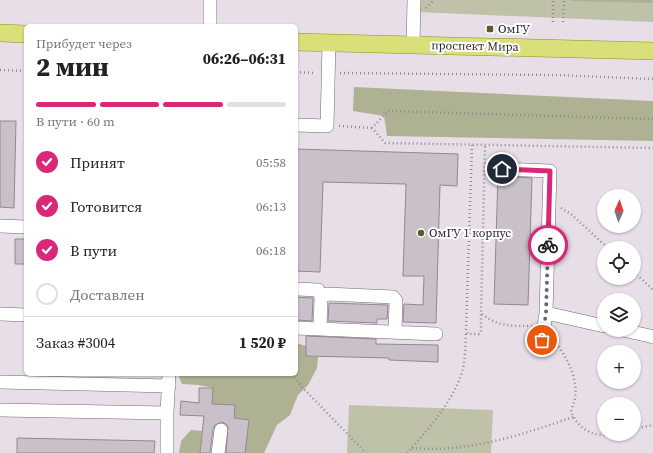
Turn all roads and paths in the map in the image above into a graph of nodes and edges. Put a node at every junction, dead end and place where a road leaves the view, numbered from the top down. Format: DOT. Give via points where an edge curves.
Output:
graph roads {
  1 [pos="210,0"];
  2 [pos="414,0"];
  3 [pos="554,0"];
  4 [pos="564,0"];
  5 [pos="553,22"];
  6 [pos="563,22"];
  7 [pos="210,24"];
  8 [pos="0,33"];
  9 [pos="24,34"];
  10 [pos="298,42"];
  11 [pos="328,43"];
  12 [pos="413,45"];
  13 [pos="653,51"];
  14 [pos="0,70"];
  15 [pos="24,71"];
  16 [pos="298,72"];
  17 [pos="328,73"];
  18 [pos="653,79"];
  19 [pos="653,119"];
  20 [pos="298,125"];
  21 [pos="327,126"];
  22 [pos="372,128"];
  23 [pos="472,145"];
  24 [pos="485,146"];
  25 [pos="653,148"];
  26 [pos="502,169"];
  27 [pos="550,201"];
  28 [pos="0,226"];
  29 [pos="24,227"];
  30 [pos="600,241"];
  31 [pos="641,279"];
  32 [pos="298,289"];
  33 [pos="653,290"];
  34 [pos="321,297"];
  35 [pos="546,313"];
  36 [pos="0,314"];
  37 [pos="482,314"];
  38 [pos="24,315"];
  39 [pos="597,324"];
  40 [pos="536,326"];
  41 [pos="298,328"];
  42 [pos="320,329"];
  43 [pos="466,331"];
  44 [pos="395,332"];
  45 [pos="436,334"];
  46 [pos="641,334"];
  47 [pos="653,338"];
  48 [pos="548,339"];
  49 [pos="293,376"];
  50 [pos="169,380"];
  51 [pos="0,382"];
  52 [pos="0,410"];
  53 [pos="167,413"];
  54 [pos="573,418"];
  55 [pos="653,425"];
  56 [pos="641,428"];
  57 [pos="221,430"];
  58 [pos="597,433"];
  59 [pos="412,448"];
  60 [pos="167,453"];
  61 [pos="218,453"];
  62 [pos="366,453"];
  63 [pos="407,453"];
  1 -- 7 [label="street"];
  2 -- 12 [label="street"];
  3 -- 5 [label="path"];
  4 -- 6 [label="path"];
  8 -- 9 [label="main road"];
  10 -- 11 [label="main road, проспект Мира"];
  11 -- 12 [label="main road, проспект Мира"];
  11 -- 17 [label="street"];
  12 -- 13 [label="main road, проспект Мира"];
  14 -- 15 [label="path"];
  16 -- 17 [label="path"];
  17 -- 18 [label="path" via="555,75"];
  17 -- 21 [label="street"];
  19 -- 22 [label="path" via="388,111"];
  20 -- 21 [label="street"];
  21 -- 22 [label="path"];
  22 -- 23 [label="path" via="385,144"];
  23 -- 24 [label="path"];
  23 -- 43 [label="path"];
  24 -- 25 [label="path"];
  24 -- 37 [label="path"];
  26 -- 27 [label="street" via="550,171"];
  27 -- 30 [label="path" via="571,214"];
  27 -- 35 [label="street"];
  28 -- 29 [label="street"];
  31 -- 33 [label="path"];
  32 -- 34 [label="street" via="318,290"];
  34 -- 42 [label="street"];
  34 -- 44 [label="street" via="327,294 394,297"];
  35 -- 39 [label="street"];
  35 -- 48 [label="street"];
  36 -- 38 [label="street"];
  37 -- 40 [label="path" via="491,322 507,326"];
  37 -- 43 [label="path" via="481,332 468,334"];
  41 -- 42 [label="street"];
  42 -- 44 [label="street"];
  43 -- 59 [label="path" via="460,377 450,398"];
  44 -- 45 [label="street"];
  46 -- 47 [label="street"];
  48 -- 54 [label="path" via="568,361 574,378 576,391 571,410"];
  49 -- 62 [label="path" via="300,386"];
  50 -- 51 [label="street"];
  50 -- 53 [label="street"];
  52 -- 53 [label="street"];
  53 -- 60 [label="street"];
  54 -- 58 [label="path" via="579,426 590,433"];
  54 -- 59 [label="path" via="482,445 447,451"];
  55 -- 56 [label="path"];
  57 -- 61 [label="street"];
  59 -- 63 [label="path"];
}
